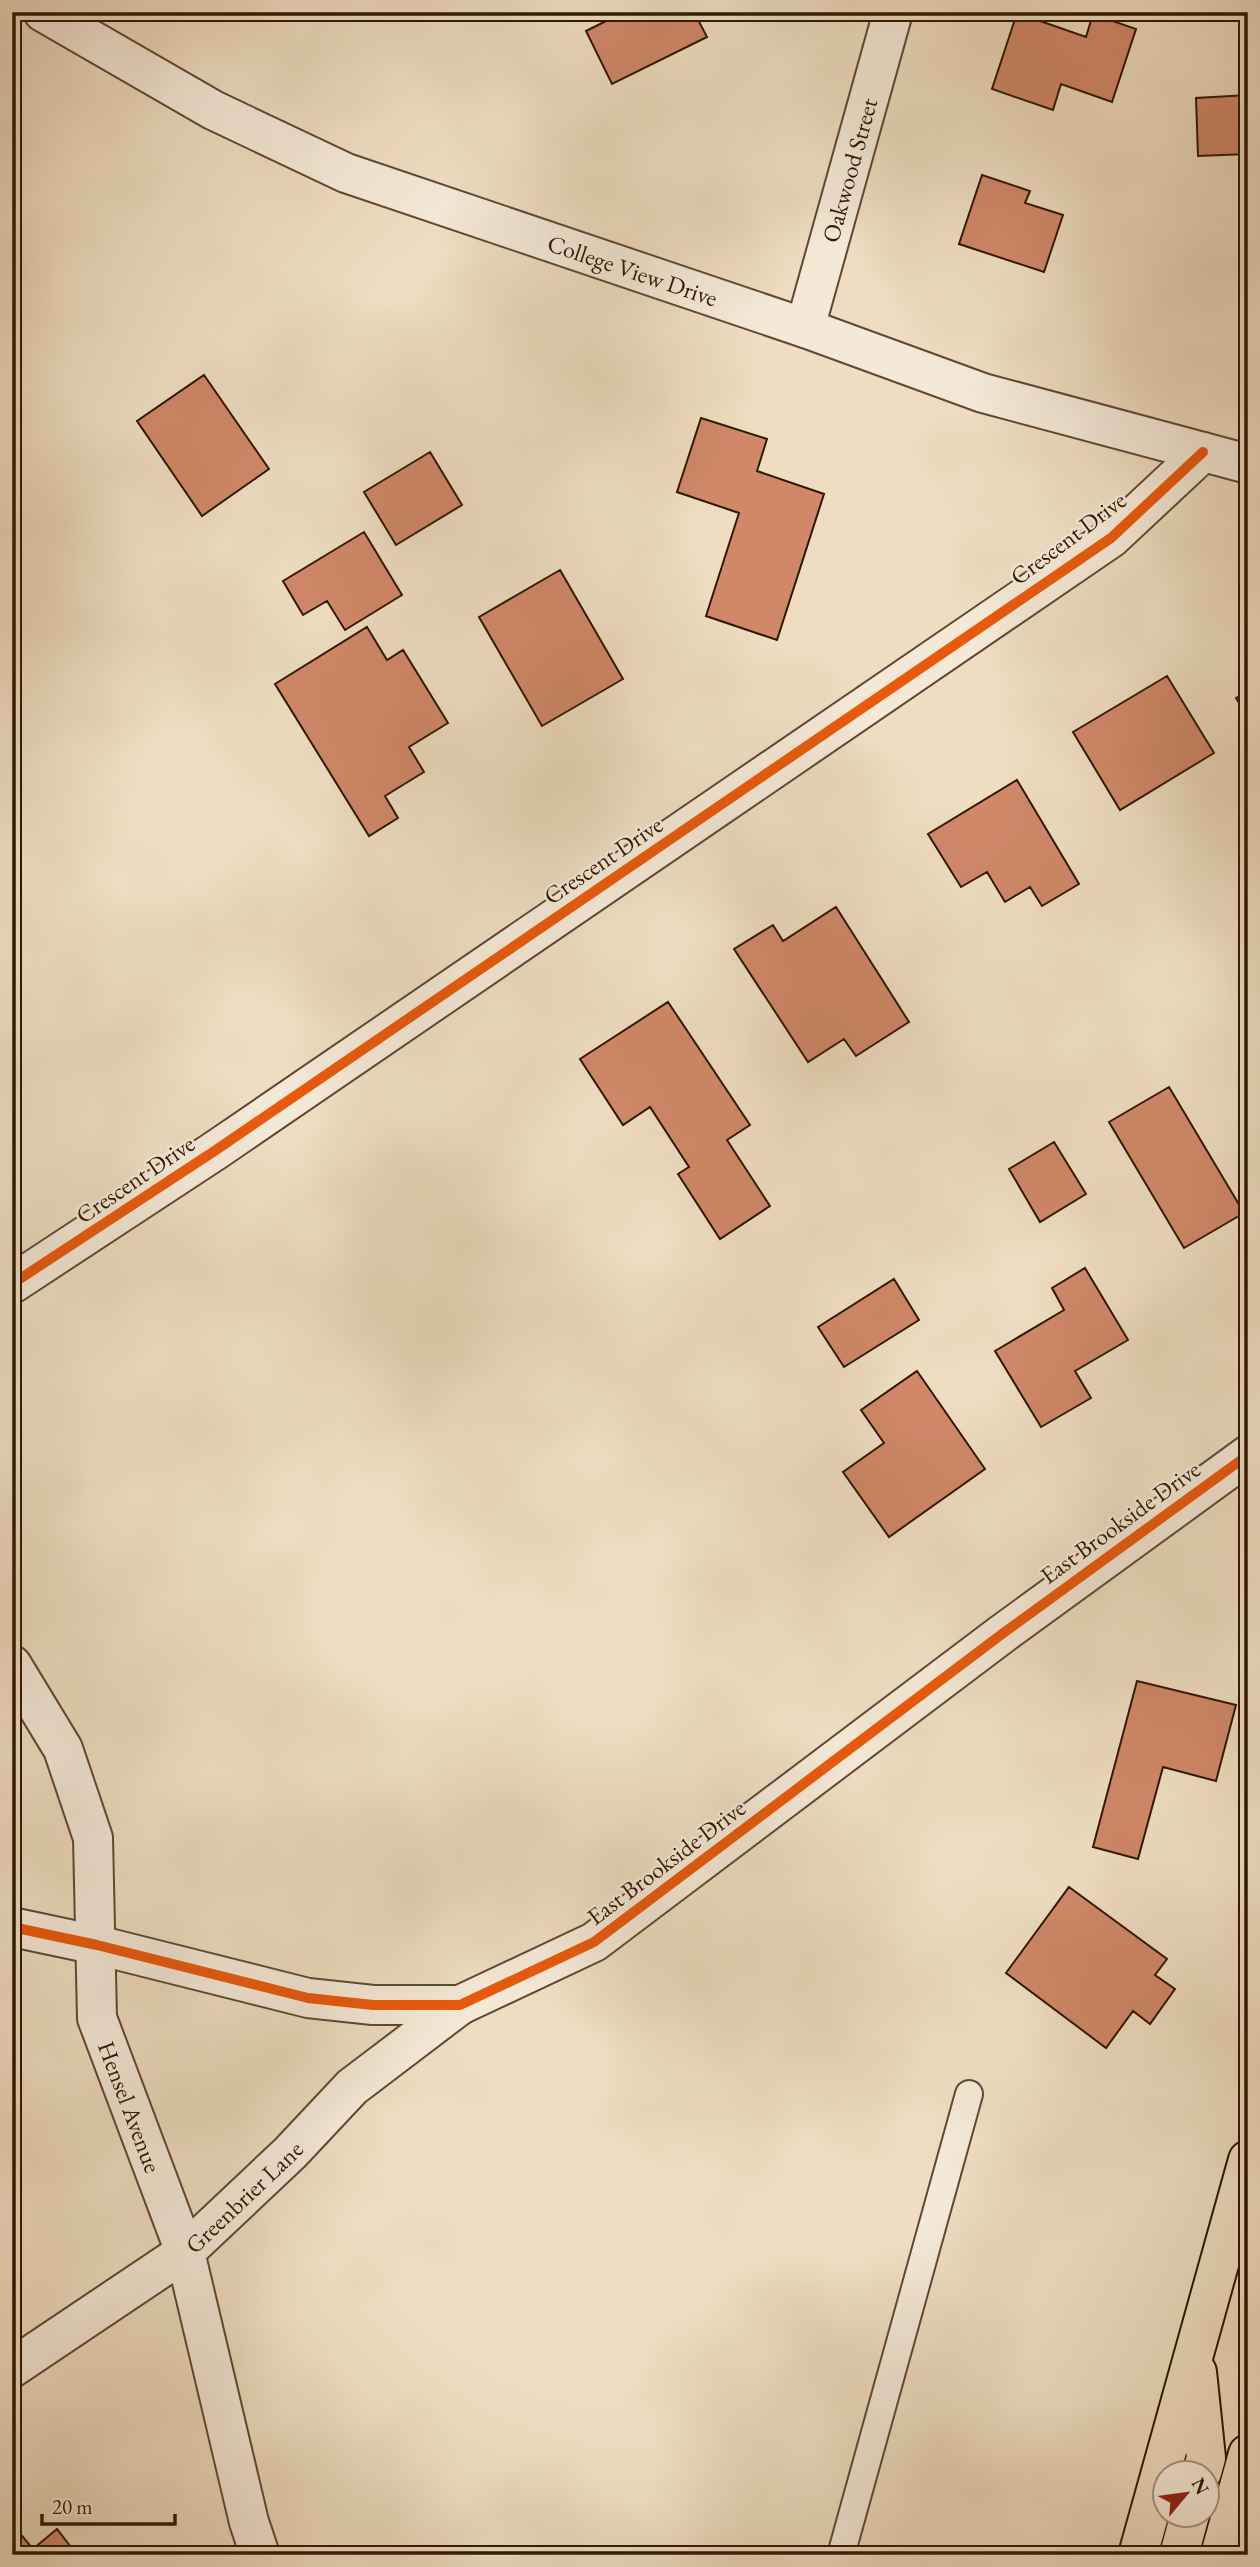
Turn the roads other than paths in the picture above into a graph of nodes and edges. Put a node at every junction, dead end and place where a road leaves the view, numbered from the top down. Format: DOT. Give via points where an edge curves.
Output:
graph roads {
  1 [pos="893,12"];
  2 [pos="57,16"];
  3 [pos="805,328"];
  4 [pos="1203,452"];
  5 [pos="1248,464"];
  6 [pos="12,1284"];
  7 [pos="1248,1455"];
  8 [pos="12,1665"];
  9 [pos="12,1927"];
  10 [pos="97,1945"];
  11 [pos="460,2004"];
  12 [pos="969,2094"];
  13 [pos="1248,2160"];
  14 [pos="186,2252"];
  15 [pos="1195,2349"];
  16 [pos="12,2368"];
  17 [pos="1248,2454"];
  18 [pos="1206,2458"];
  19 [pos="1186,2528"];
  20 [pos="260,2555"];
  21 [pos="841,2555"];
  22 [pos="1138,2555"];
  23 [pos="1179,2555"];
  24 [pos="1220,2555"];
  1 -- 3 [label="street, Oakwood Street"];
  2 -- 3 [label="street, College View Drive" via="213,110 346,173"];
  3 -- 4 [label="street, College View Drive" via="983,393"];
  4 -- 5 [label="street, College View Drive"];
  4 -- 6 [label="street, Crescent Drive" via="1111,538 216,1150"];
  7 -- 11 [label="street, East Brookside Drive" via="594,1942"];
  8 -- 10 [label="street, Hensel Avenue" via="63,1749 93,1838"];
  9 -- 10 [label="street, East Brookside Drive"];
  10 -- 11 [label="street, East Brookside Drive" via="308,1997 373,2005"];
  10 -- 14 [label="street, Hensel Avenue" via="97,2018"];
  11 -- 14 [label="street, Greenbrier Lane" via="352,2087"];
  12 -- 21 [label="lane"];
  13 -- 15 [label="main road"];
  14 -- 16 [label="street, Greenbrier Lane"];
  14 -- 20 [label="street, Hensel Avenue"];
  15 -- 18 [label="main road"];
  15 -- 22 [label="main road"];
  17 -- 24 [label="main road"];
  19 -- 23 [label="main road"];
}
